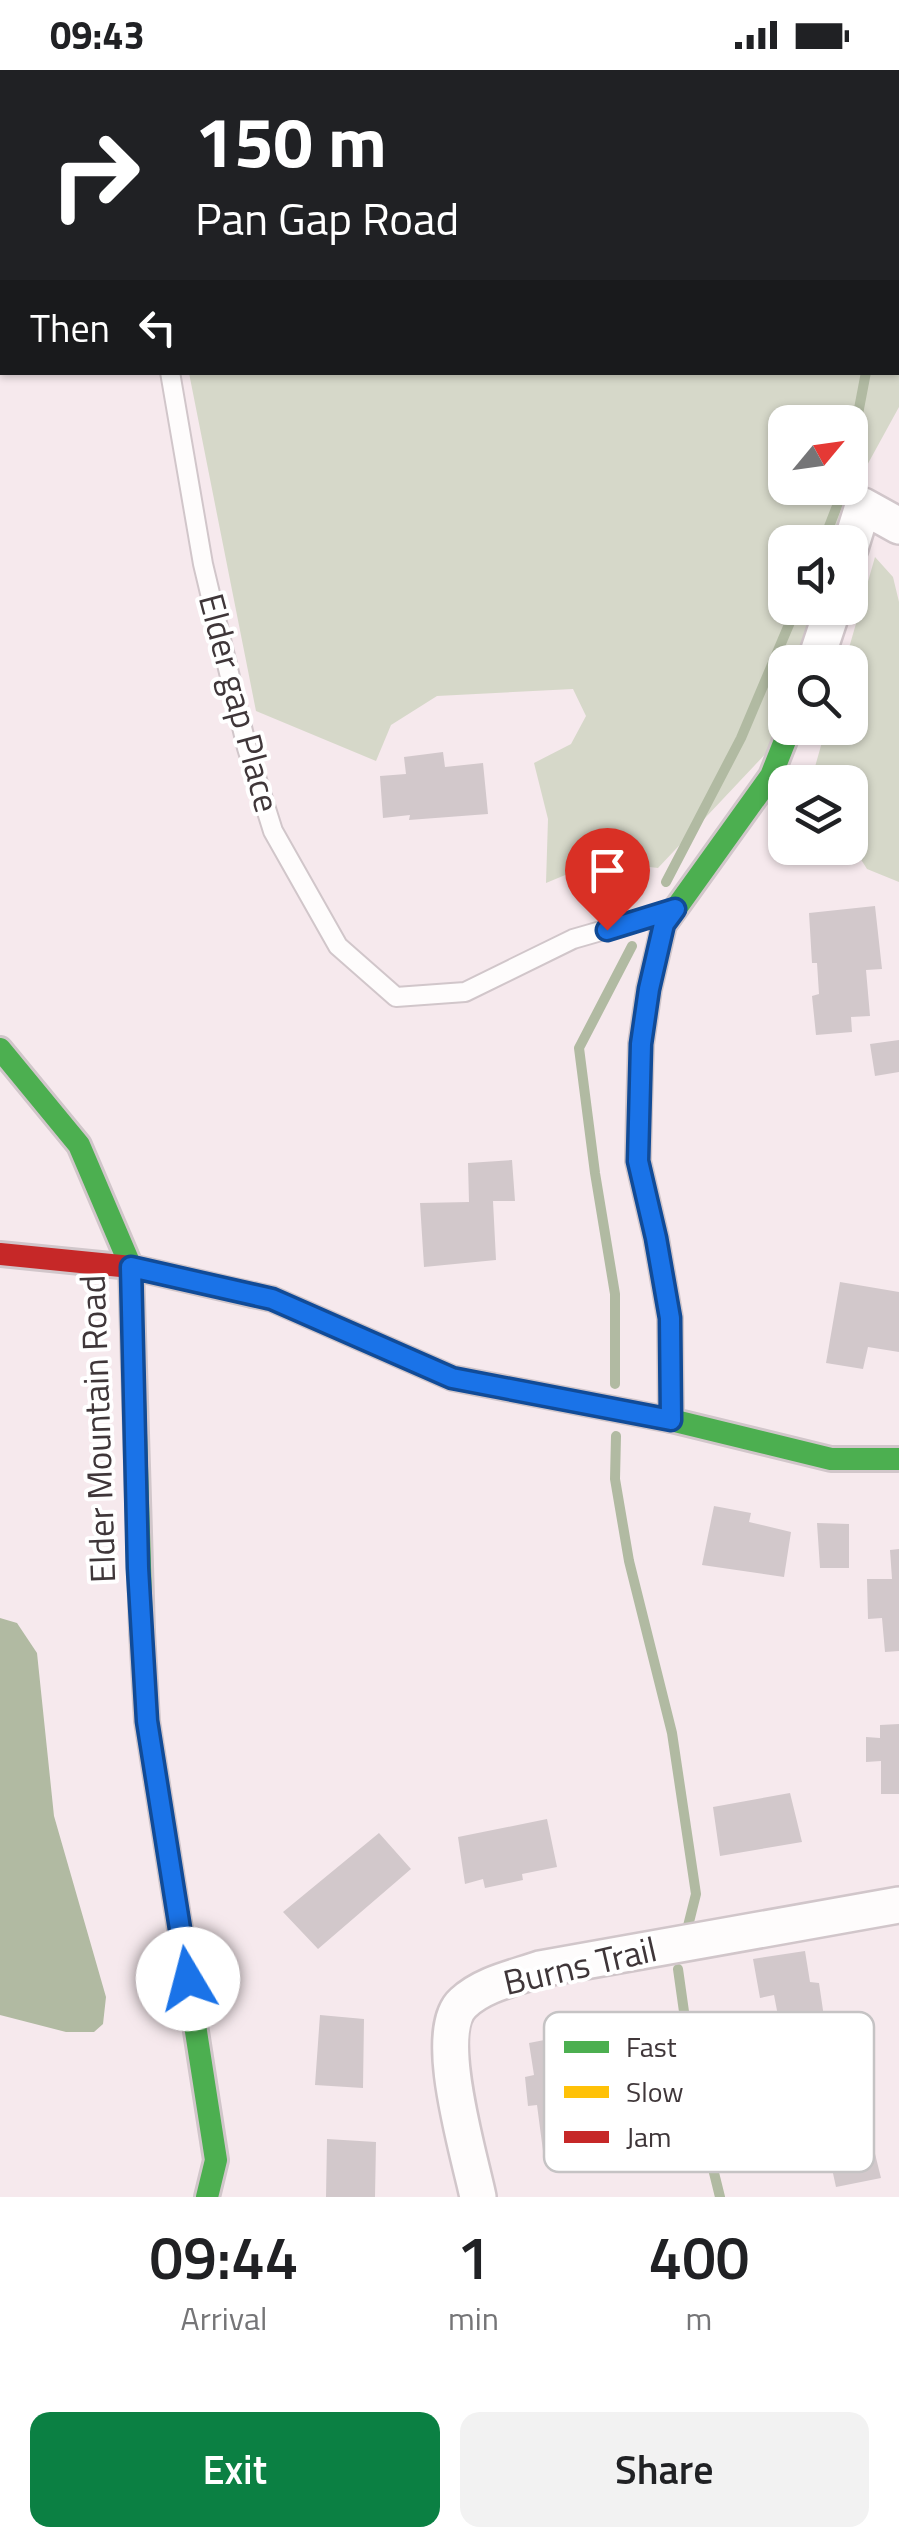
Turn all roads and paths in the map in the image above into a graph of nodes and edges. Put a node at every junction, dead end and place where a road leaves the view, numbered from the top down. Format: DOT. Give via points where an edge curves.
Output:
graph roads {
  1 [pos="171,375"];
  2 [pos="857,525"];
  3 [pos="899,526"];
  4 [pos="783,745"];
  5 [pos="675,909"];
  6 [pos="0,1049"];
  7 [pos="0,1254"];
  8 [pos="131,1267"];
  9 [pos="671,1420"];
  10 [pos="899,1459"];
  11 [pos="899,1905"];
  12 [pos="208,2197"];
  13 [pos="478,2197"];
  1 -- 5 [label="lane, Elder gap Place" via="203,564 246,748 273,831 338,946 396,997 465,992 573,940"];
  2 -- 3 [label="street" via="863,506"];
  4 -- 5 [label="street" via="770,776"];
  5 -- 9 [label="street" via="664,924 649,989 638,1161 670,1318"];
  6 -- 8 [label="street, Elder Mountain Road" via="79,1145"];
  7 -- 8 [label="street"];
  8 -- 9 [label="street" via="272,1299 452,1378"];
  8 -- 12 [label="street, Elder Mountain Road" via="147,1721 216,2160"];
  9 -- 10 [label="street" via="831,1460"];
  11 -- 13 [label="street, Burns Trail" via="540,1970 488,1986 461,2004 451,2020 450,2065"];
}
